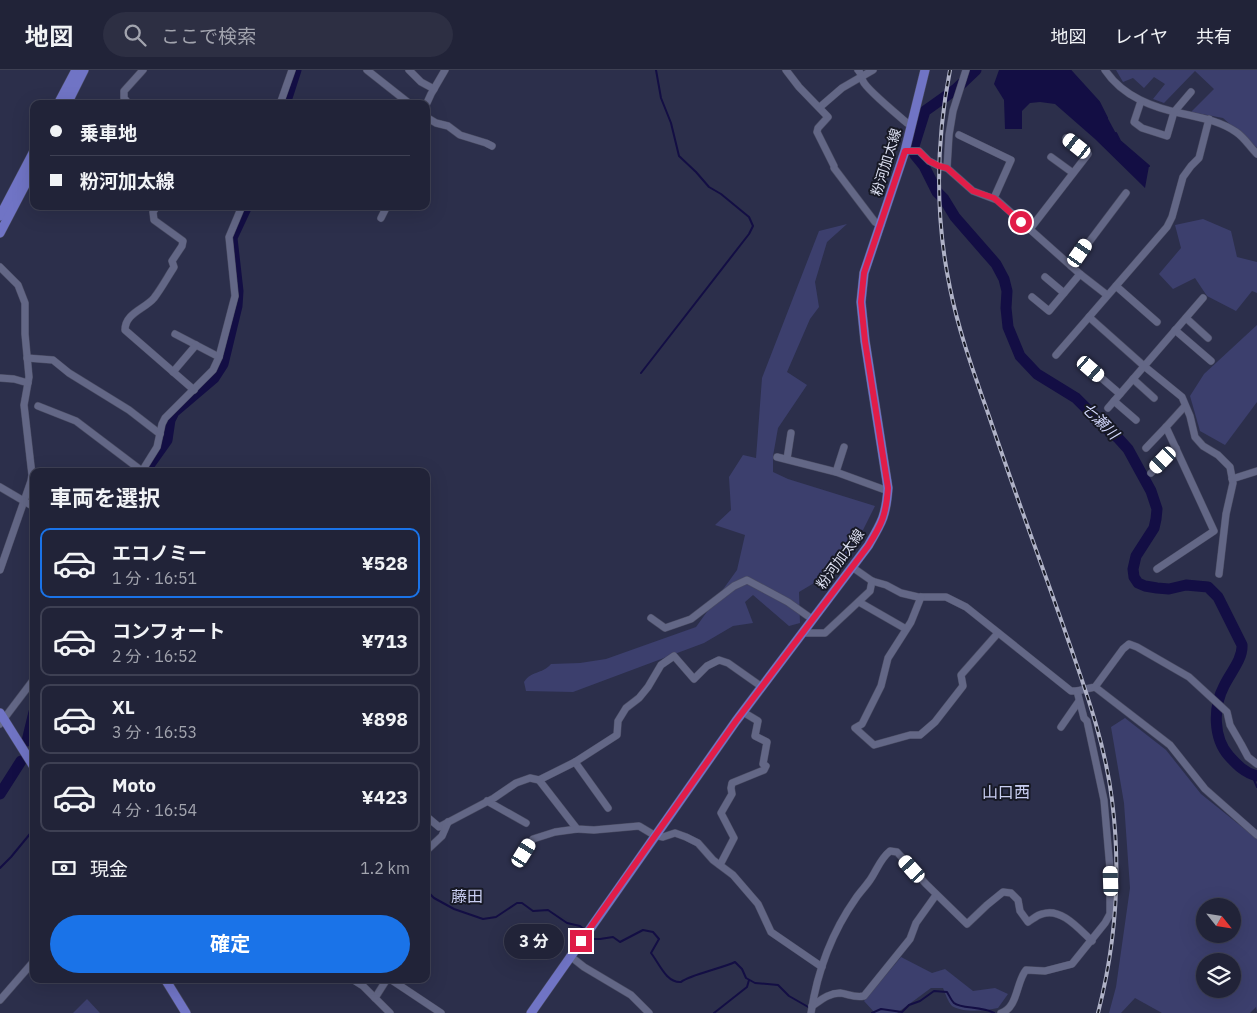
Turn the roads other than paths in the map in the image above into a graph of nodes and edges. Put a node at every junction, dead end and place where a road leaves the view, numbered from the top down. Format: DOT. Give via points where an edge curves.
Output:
graph roads {
  1 [pos="76,70"];
  2 [pos="84,70"];
  3 [pos="143,70"];
  4 [pos="292,70"];
  5 [pos="367,70"];
  6 [pos="409,70"];
  7 [pos="445,70"];
  8 [pos="786,70"];
  9 [pos="873,70"];
  10 [pos="925,70"];
  11 [pos="966,70"];
  12 [pos="1106,70"];
  13 [pos="860,72"];
  14 [pos="434,89"];
  15 [pos="1191,92"];
  16 [pos="60,100"];
  17 [pos="69,100"];
  18 [pos="126,100"];
  19 [pos="281,100"];
  20 [pos="405,100"];
  21 [pos="428,100"];
  22 [pos="1141,101"];
  23 [pos="820,106"];
  24 [pos="1174,112"];
  25 [pos="430,119"];
  26 [pos="1209,119"];
  27 [pos="911,125"];
  28 [pos="959,135"];
  29 [pos="1066,138"];
  30 [pos="492,146"];
  31 [pos="905,151"];
  32 [pos="1257,154"];
  33 [pos="1051,156"];
  34 [pos="30,159"];
  35 [pos="947,168"];
  36 [pos="1073,173"];
  37 [pos="30,176"];
  38 [pos="1126,193"];
  39 [pos="994,198"];
  40 [pos="154,210"];
  41 [pos="240,210"];
  42 [pos="385,210"];
  43 [pos="0,216"];
  44 [pos="381,218"];
  45 [pos="880,225"];
  46 [pos="1030,229"];
  47 [pos="0,233"];
  48 [pos="1071,266"];
  49 [pos="0,268"];
  50 [pos="1080,274"];
  51 [pos="1045,277"];
  52 [pos="1116,286"];
  53 [pos="1064,293"];
  54 [pos="1108,295"];
  55 [pos="1032,297"];
  56 [pos="1203,298"];
  57 [pos="1089,317"];
  58 [pos="1186,318"];
  59 [pos="1157,322"];
  60 [pos="1175,330"];
  61 [pos="175,334"];
  62 [pos="1208,338"];
  63 [pos="196,345"];
  64 [pos="1056,355"];
  65 [pos="219,357"];
  66 [pos="28,358"];
  67 [pos="1211,361"];
  68 [pos="1144,366"];
  69 [pos="1091,369"];
  70 [pos="173,372"];
  71 [pos="0,378"];
  72 [pos="1132,379"];
  73 [pos="28,383"];
  74 [pos="194,390"];
  75 [pos="1120,394"];
  76 [pos="1154,398"];
  77 [pos="1114,401"];
  78 [pos="38,406"];
  79 [pos="1185,406"];
  80 [pos="1108,408"];
  81 [pos="1136,420"];
  82 [pos="1166,427"];
  83 [pos="791,433"];
  84 [pos="160,434"];
  85 [pos="844,447"];
  86 [pos="1146,448"];
  87 [pos="1176,448"];
  88 [pos="777,457"];
  89 [pos="787,459"];
  90 [pos="31,468"];
  91 [pos="138,468"];
  92 [pos="144,468"];
  93 [pos="1257,471"];
  94 [pos="836,472"];
  95 [pos="1151,473"];
  96 [pos="1232,479"];
  97 [pos="30,482"];
  98 [pos="0,487"];
  99 [pos="888,491"];
  100 [pos="24,502"];
  101 [pos="30,505"];
  102 [pos="852,567"];
  103 [pos="1157,568"];
  104 [pos="0,570"];
  105 [pos="1219,574"];
  106 [pos="872,581"];
  107 [pos="921,597"];
  108 [pos="859,602"];
  109 [pos="651,618"];
  110 [pos="812,620"];
  111 [pos="906,629"];
  112 [pos="802,633"];
  113 [pos="998,633"];
  114 [pos="30,684"];
  115 [pos="762,687"];
  116 [pos="1095,687"];
  117 [pos="1077,691"];
  118 [pos="1079,701"];
  119 [pos="743,712"];
  120 [pos="1,719"];
  121 [pos="1061,728"];
  122 [pos="30,761"];
  123 [pos="575,762"];
  124 [pos="1257,764"];
  125 [pos="539,780"];
  126 [pos="487,802"];
  127 [pos="608,808"];
  128 [pos="430,819"];
  129 [pos="448,822"];
  130 [pos="526,823"];
  131 [pos="577,829"];
  132 [pos="654,835"];
  133 [pos="1257,836"];
  134 [pos="430,847"];
  135 [pos="524,853"];
  136 [pos="720,864"];
  137 [pos="936,895"];
  138 [pos="1092,940"];
  139 [pos="570,956"];
  140 [pos="30,966"];
  141 [pos="822,967"];
  142 [pos="167,983"];
  143 [pos="357,983"];
  144 [pos="385,983"];
  145 [pos="394,983"];
  146 [pos="375,998"];
  147 [pos="0,1000"];
  148 [pos="811,1009"];
  149 [pos="186,1013"];
  150 [pos="390,1013"];
  151 [pos="441,1013"];
  152 [pos="530,1013"];
  153 [pos="649,1013"];
  154 [pos="1001,1013"];
  1 -- 16 [label="main road"];
  2 -- 17 [label="main road"];
  3 -- 18 [label="street" via="124,91"];
  4 -- 19 [label="street"];
  5 -- 20 [label="street"];
  6 -- 14 [label="street"];
  7 -- 14 [label="street"];
  8 -- 23 [label="street"];
  9 -- 13 [label="street"];
  10 -- 27 [label="main road, 粉河加太線"];
  11 -- 35 [label="street" via="953,110"];
  12 -- 22 [label="street" via="1121,89"];
  13 -- 23 [label="street"];
  13 -- 27 [label="street" via="862,81"];
  14 -- 21 [label="street"];
  15 -- 24 [label="street"];
  22 -- 24 [label="street"];
  22 -- 24 [label="street" via="1134,122 1142,128 1167,136"];
  23 -- 45 [label="street" via="828,117 817,132 834,168"];
  24 -- 26 [label="street"];
  25 -- 30 [label="street" via="448,126 460,136"];
  26 -- 32 [label="street" via="1236,132"];
  26 -- 52 [label="street" via="1198,158 1184,177 1167,227"];
  27 -- 31 [label="main road, 粉河加太線"];
  28 -- 39 [label="street" via="1011,160"];
  29 -- 36 [label="street" via="1088,154"];
  31 -- 35 [label="street" via="919,151 929,161"];
  31 -- 45 [label="main road, 粉河加太線"];
  33 -- 36 [label="street"];
  34 -- 43 [label="main road"];
  35 -- 39 [label="street" via="973,191"];
  36 -- 46 [label="street"];
  37 -- 47 [label="main road"];
  38 -- 48 [label="street"];
  39 -- 46 [label="street"];
  40 -- 70 [label="street" via="154,220 183,241 182,246 172,260 174,268 152,300 132,314 125,330"];
  41 -- 65 [label="street" via="229,237 235,296"];
  42 -- 44 [label="street"];
  45 -- 99 [label="main road, 粉河加太線" via="864,273 861,302"];
  46 -- 48 [label="street"];
  48 -- 50 [label="street"];
  49 -- 66 [label="street" via="18,285 22,294"];
  50 -- 53 [label="street"];
  50 -- 54 [label="street"];
  51 -- 53 [label="street"];
  52 -- 54 [label="street"];
  52 -- 59 [label="street"];
  53 -- 55 [label="street" via="1049,311"];
  54 -- 57 [label="street"];
  56 -- 58 [label="street"];
  57 -- 64 [label="street"];
  57 -- 68 [label="street"];
  58 -- 60 [label="street"];
  58 -- 62 [label="street"];
  60 -- 67 [label="street"];
  60 -- 68 [label="street"];
  61 -- 63 [label="street"];
  63 -- 65 [label="street"];
  63 -- 70 [label="street"];
  65 -- 74 [label="street" via="213,370"];
  66 -- 73 [label="street"];
  66 -- 84 [label="street" via="53,360"];
  68 -- 72 [label="street"];
  68 -- 79 [label="street" via="1182,397"];
  69 -- 75 [label="street"];
  70 -- 74 [label="street"];
  71 -- 73 [label="street"];
  72 -- 75 [label="street"];
  72 -- 76 [label="street"];
  73 -- 90 [label="street" via="24,404"];
  74 -- 84 [label="street" via="165,418"];
  75 -- 77 [label="street"];
  77 -- 80 [label="street"];
  77 -- 81 [label="street"];
  78 -- 91 [label="street" via="76,421"];
  79 -- 82 [label="street"];
  79 -- 96 [label="street" via="1195,436 1230,467"];
  82 -- 86 [label="street"];
  82 -- 87 [label="street"];
  83 -- 89 [label="street"];
  84 -- 92 [label="street" via="157,447"];
  85 -- 94 [label="street"];
  87 -- 95 [label="street"];
  87 -- 103 [label="street" via="1214,531"];
  88 -- 89 [label="street"];
  89 -- 94 [label="street"];
  93 -- 96 [label="street"];
  94 -- 99 [label="street"];
  96 -- 105 [label="street"];
  97 -- 100 [label="street"];
  98 -- 100 [label="street"];
  99 -- 102 [label="main road, 粉河加太線" via="886,511 880,526"];
  100 -- 101 [label="street"];
  100 -- 104 [label="street"];
  102 -- 106 [label="street"];
  102 -- 110 [label="main road, 粉河加太線"];
  106 -- 107 [label="street"];
  106 -- 108 [label="street" via="870,591"];
  107 -- 111 [label="street"];
  107 -- 113 [label="street" via="946,597 966,607"];
  108 -- 111 [label="street"];
  108 -- 112 [label="street" via="825,633"];
  109 -- 110 [label="street" via="665,628 691,619 734,586 747,580"];
  110 -- 112 [label="main road, 粉河加太線"];
  111 -- 113 [label="street" via="888,658 881,686 862,724 855,728 874,744 920,735 935,722 963,686 961,675"];
  112 -- 115 [label="main road, 粉河加太線"];
  113 -- 117 [label="street" via="1072,691"];
  114 -- 120 [label="street"];
  115 -- 119 [label="main road, 粉河加太線"];
  115 -- 123 [label="street" via="719,660 707,666 694,680 674,656 661,665 648,687 626,708 618,721 617,735"];
  116 -- 117 [label="street"];
  116 -- 124 [label="street" via="1128,644 1137,647 1189,678 1227,712 1230,725 1248,757"];
  116 -- 133 [label="street" via="1170,745 1206,789"];
  117 -- 118 [label="street"];
  118 -- 121 [label="street"];
  118 -- 138 [label="street" via="1087,721 1104,800 1110,869 1110,914"];
  119 -- 132 [label="main road, 粉河加太線"];
  119 -- 136 [label="street" via="758,721 755,736 767,742 763,764 766,766 764,770 732,783 732,794 720,813 734,838"];
  120 -- 122 [label="main road"];
  123 -- 125 [label="street"];
  123 -- 127 [label="street"];
  125 -- 126 [label="street" via="530,778 516,783"];
  125 -- 131 [label="street"];
  126 -- 129 [label="street"];
  126 -- 130 [label="street"];
  128 -- 129 [label="street" via="439,827"];
  129 -- 134 [label="street" via="442,836"];
  131 -- 132 [label="street" via="639,826"];
  131 -- 135 [label="street" via="532,839"];
  132 -- 136 [label="street" via="663,837 675,833 686,836"];
  132 -- 139 [label="main road, 粉河加太線"];
  136 -- 141 [label="street" via="734,875 758,904 771,932"];
  137 -- 138 [label="street" via="967,924 1003,892 1011,892 1028,922 1042,913 1056,912"];
  137 -- 141 [label="street" via="897,852 890,851 855,899 834,936"];
  137 -- 148 [label="street" via="916,923 910,939 864,996 831,994"];
  138 -- 154 [label="street" via="1072,964 1045,971 1026,970 1014,1000"];
  139 -- 152 [label="main road, 粉河加太線"];
  139 -- 153 [label="street" via="631,995"];
  140 -- 147 [label="street"];
  141 -- 148 [label="street"];
  142 -- 149 [label="main road"];
  143 -- 146 [label="street"];
  144 -- 146 [label="street"];
  145 -- 151 [label="street"];
  146 -- 150 [label="street"];
}
